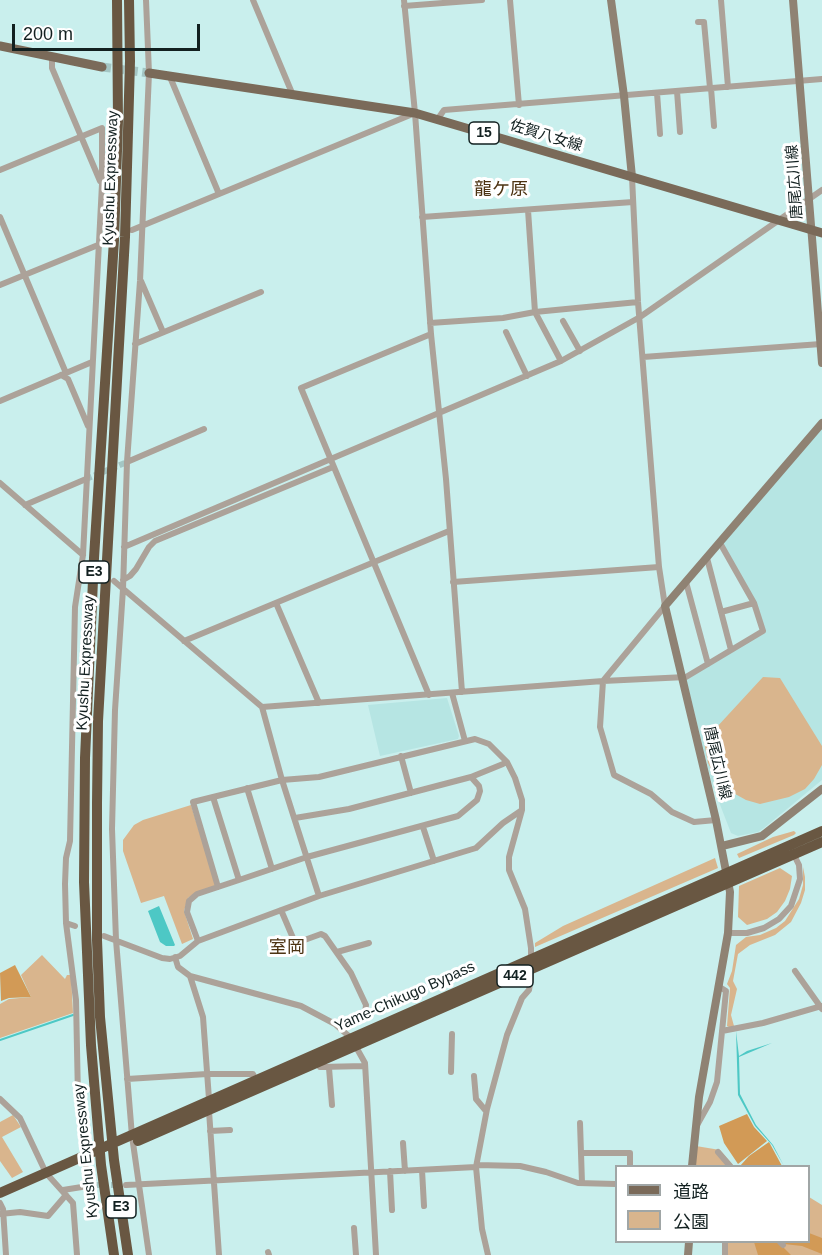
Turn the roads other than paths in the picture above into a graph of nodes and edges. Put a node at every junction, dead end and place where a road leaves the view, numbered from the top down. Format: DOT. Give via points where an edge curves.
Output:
graph roads {
  1 [pos="117,0"];
  2 [pos="129,0"];
  3 [pos="146,0"];
  4 [pos="253,0"];
  5 [pos="482,0"];
  6 [pos="510,0"];
  7 [pos="611,0"];
  8 [pos="721,0"];
  9 [pos="793,0"];
  10 [pos="404,3"];
  11 [pos="698,22"];
  12 [pos="0,46"];
  13 [pos="52,58"];
  14 [pos="102,68"];
  15 [pos="149,73"];
  16 [pos="170,77"];
  17 [pos="822,80"];
  18 [pos="800,81"];
  19 [pos="728,87"];
  20 [pos="711,88"];
  21 [pos="677,91"];
  22 [pos="292,93"];
  23 [pos="657,93"];
  24 [pos="624,96"];
  25 [pos="519,105"];
  26 [pos="415,113"];
  27 [pos="437,120"];
  28 [pos="714,126"];
  29 [pos="680,132"];
  30 [pos="660,134"];
  31 [pos="80,136"];
  32 [pos="0,170"];
  33 [pos="632,177"];
  34 [pos="102,184"];
  35 [pos="822,190"];
  36 [pos="219,194"];
  37 [pos="810,199"];
  38 [pos="633,202"];
  39 [pos="528,210"];
  40 [pos="0,217"];
  41 [pos="422,217"];
  42 [pos="779,221"];
  43 [pos="142,226"];
  44 [pos="132,230"];
  45 [pos="812,230"];
  46 [pos="822,233"];
  47 [pos="105,239"];
  48 [pos="98,243"];
  49 [pos="24,275"];
  50 [pos="140,281"];
  51 [pos="0,285"];
  52 [pos="261,292"];
  53 [pos="638,302"];
  54 [pos="819,302"];
  55 [pos="535,312"];
  56 [pos="640,318"];
  57 [pos="563,321"];
  58 [pos="430,323"];
  59 [pos="506,332"];
  60 [pos="163,333"];
  61 [pos="431,334"];
  62 [pos="135,344"];
  63 [pos="821,345"];
  64 [pos="580,351"];
  65 [pos="643,357"];
  66 [pos="561,361"];
  67 [pos="92,362"];
  68 [pos="822,363"];
  69 [pos="63,374"];
  70 [pos="526,376"];
  71 [pos="0,400"];
  72 [pos="439,413"];
  73 [pos="822,423"];
  74 [pos="89,429"];
  75 [pos="204,429"];
  76 [pos="127,462"];
  77 [pos="332,463"];
  78 [pos="86,479"];
  79 [pos="0,483"];
  80 [pos="26,505"];
  81 [pos="450,531"];
  82 [pos="720,543"];
  83 [pos="124,547"];
  84 [pos="83,555"];
  85 [pos="707,558"];
  86 [pos="374,562"];
  87 [pos="659,567"];
  88 [pos="123,580"];
  89 [pos="114,581"];
  90 [pos="453,582"];
  91 [pos="687,582"];
  92 [pos="123,589"];
  93 [pos="276,603"];
  94 [pos="754,603"];
  95 [pos="665,606"];
  96 [pos="721,612"];
  97 [pos="184,641"];
  98 [pos="731,650"];
  99 [pos="708,664"];
  100 [pos="683,678"];
  101 [pos="603,681"];
  102 [pos="462,692"];
  103 [pos="452,693"];
  104 [pos="429,694"];
  105 [pos="319,703"];
  106 [pos="262,707"];
  107 [pos="465,741"];
  108 [pos="401,756"];
  109 [pos="503,764"];
  110 [pos="471,777"];
  111 [pos="282,780"];
  112 [pos="247,788"];
  113 [pos="822,789"];
  114 [pos="411,793"];
  115 [pos="213,797"];
  116 [pos="522,810"];
  117 [pos="295,819"];
  118 [pos="717,820"];
  119 [pos="423,827"];
  120 [pos="822,831"];
  121 [pos="822,842"];
  122 [pos="722,846"];
  123 [pos="792,850"];
  124 [pos="307,857"];
  125 [pos="434,861"];
  126 [pos="272,869"];
  127 [pos="239,880"];
  128 [pos="218,887"];
  129 [pos="320,896"];
  130 [pos="281,910"];
  131 [pos="66,923"];
  132 [pos="75,926"];
  133 [pos="728,933"];
  134 [pos="104,936"];
  135 [pos="116,940"];
  136 [pos="198,941"];
  137 [pos="369,943"];
  138 [pos="337,952"];
  139 [pos="175,957"];
  140 [pos="795,971"];
  141 [pos="190,976"];
  142 [pos="718,986"];
  143 [pos="821,1007"];
  144 [pos="342,1030"];
  145 [pos="722,1031"];
  146 [pos="452,1034"];
  147 [pos="353,1042"];
  148 [pos="365,1066"];
  149 [pos="320,1067"];
  150 [pos="329,1068"];
  151 [pos="451,1072"];
  152 [pos="207,1074"];
  153 [pos="474,1076"];
  154 [pos="127,1079"];
  155 [pos="255,1079"];
  156 [pos="0,1099"];
  157 [pos="209,1099"];
  158 [pos="332,1105"];
  159 [pos="209,1111"];
  160 [pos="486,1111"];
  161 [pos="580,1123"];
  162 [pos="230,1130"];
  163 [pos="694,1130"];
  164 [pos="210,1131"];
  165 [pos="132,1139"];
  166 [pos="403,1143"];
  167 [pos="718,1152"];
  168 [pos="581,1153"];
  169 [pos="86,1155"];
  170 [pos="630,1165"];
  171 [pos="692,1165"];
  172 [pos="728,1165"];
  173 [pos="477,1166"];
  174 [pos="86,1168"];
  175 [pos="422,1170"];
  176 [pos="390,1171"];
  177 [pos="405,1171"];
  178 [pos="371,1172"];
  179 [pos="49,1175"];
  180 [pos="214,1181"];
  181 [pos="582,1183"];
  182 [pos="615,1184"];
  183 [pos="126,1185"];
  184 [pos="138,1185"];
  185 [pos="65,1192"];
  186 [pos="0,1193"];
  187 [pos="0,1202"];
  188 [pos="424,1206"];
  189 [pos="392,1210"];
  190 [pos="2,1213"];
  191 [pos="354,1228"];
  192 [pos="6,1255"];
  193 [pos="77,1255"];
  194 [pos="114,1255"];
  195 [pos="128,1255"];
  196 [pos="149,1255"];
  197 [pos="219,1255"];
  198 [pos="356,1255"];
  199 [pos="376,1255"];
  200 [pos="488,1255"];
  1 -- 194 [label="highway, Kyushu Expressway / E3" via="114,240 85,759 91,1045 101,1165"];
  2 -- 195 [label="highway, Kyushu Expressway / E3" via="125,237 97,802 100,1017"];
  3 -- 15 [label="street"];
  4 -- 22 [label="street"];
  5 -- 10 [label="street"];
  6 -- 25 [label="street"];
  7 -- 24 [label="main road"];
  8 -- 19 [label="street"];
  9 -- 18 [label="main road, 唐尾広川線"];
  10 -- 26 [label="street"];
  11 -- 20 [label="street" via="704,22"];
  12 -- 13 [label="main road"];
  13 -- 14 [label="main road"];
  13 -- 31 [label="street" via="52,68"];
  15 -- 16 [label="main road, 佐賀八女線 / 15"];
  15 -- 43 [label="street"];
  16 -- 22 [label="main road, 佐賀八女線 / 15"];
  16 -- 36 [label="street"];
  17 -- 18 [label="street"];
  18 -- 19 [label="street"];
  18 -- 37 [label="main road, 唐尾広川線"];
  19 -- 20 [label="street"];
  20 -- 21 [label="street"];
  20 -- 28 [label="street"];
  21 -- 23 [label="street"];
  21 -- 29 [label="street"];
  22 -- 26 [label="main road, 佐賀八女線 / 15"];
  23 -- 24 [label="street"];
  23 -- 30 [label="street"];
  24 -- 25 [label="street"];
  24 -- 33 [label="main road"];
  25 -- 27 [label="street" via="444,110"];
  26 -- 27 [label="main road, 佐賀八女線 / 15"];
  26 -- 36 [label="street"];
  26 -- 41 [label="street"];
  27 -- 33 [label="main road, 佐賀八女線 / 15"];
  31 -- 32 [label="street"];
  31 -- 34 [label="street"];
  31 -- 34 [label="street" via="102,128"];
  33 -- 38 [label="street"];
  33 -- 42 [label="main road, 佐賀八女線 / 15"];
  34 -- 48 [label="street"];
  35 -- 37 [label="street"];
  36 -- 43 [label="street"];
  37 -- 42 [label="street"];
  37 -- 45 [label="main road, 唐尾広川線"];
  38 -- 39 [label="street"];
  38 -- 53 [label="street"];
  39 -- 41 [label="street"];
  39 -- 55 [label="street"];
  40 -- 49 [label="street"];
  41 -- 58 [label="street"];
  42 -- 45 [label="main road, 佐賀八女線 / 15"];
  42 -- 56 [label="street"];
  43 -- 44 [label="street"];
  43 -- 50 [label="street"];
  45 -- 46 [label="main road, 佐賀八女線 / 15"];
  45 -- 54 [label="main road, 唐尾広川線"];
  47 -- 48 [label="street"];
  48 -- 49 [label="street"];
  48 -- 67 [label="street"];
  49 -- 51 [label="street"];
  49 -- 69 [label="street"];
  50 -- 60 [label="street"];
  50 -- 62 [label="street"];
  52 -- 60 [label="street"];
  53 -- 55 [label="street"];
  53 -- 56 [label="street"];
  54 -- 63 [label="main road, 唐尾広川線"];
  55 -- 58 [label="street"];
  55 -- 66 [label="street"];
  56 -- 64 [label="street"];
  56 -- 65 [label="street"];
  57 -- 64 [label="street"];
  58 -- 61 [label="street"];
  59 -- 70 [label="street"];
  60 -- 62 [label="street"];
  61 -- 72 [label="street"];
  61 -- 77 [label="street" via="301,388"];
  62 -- 76 [label="street"];
  63 -- 65 [label="street"];
  63 -- 68 [label="main road, 唐尾広川線"];
  64 -- 66 [label="street"];
  65 -- 87 [label="street"];
  66 -- 70 [label="street"];
  67 -- 69 [label="street"];
  67 -- 74 [label="street"];
  69 -- 71 [label="street"];
  69 -- 74 [label="street"];
  70 -- 72 [label="street"];
  72 -- 77 [label="street"];
  72 -- 81 [label="street"];
  73 -- 82 [label="main road"];
  74 -- 78 [label="street"];
  75 -- 76 [label="street"];
  76 -- 83 [label="street"];
  77 -- 83 [label="street"];
  77 -- 86 [label="street"];
  77 -- 88 [label="street" via="154,541 136,569"];
  78 -- 80 [label="street"];
  78 -- 84 [label="street"];
  79 -- 80 [label="street"];
  80 -- 84 [label="street"];
  81 -- 86 [label="street"];
  81 -- 90 [label="street"];
  82 -- 85 [label="main road"];
  82 -- 94 [label="street"];
  83 -- 88 [label="street"];
  84 -- 131 [label="street" via="75,607"];
  85 -- 91 [label="main road"];
  85 -- 96 [label="street"];
  86 -- 93 [label="street"];
  86 -- 104 [label="street"];
  87 -- 90 [label="street"];
  87 -- 95 [label="street"];
  88 -- 92 [label="street"];
  89 -- 92 [label="street"];
  90 -- 102 [label="street"];
  91 -- 95 [label="main road"];
  91 -- 99 [label="street"];
  92 -- 97 [label="street"];
  92 -- 135 [label="street" via="112,829"];
  93 -- 97 [label="street"];
  93 -- 105 [label="street"];
  94 -- 96 [label="street"];
  94 -- 98 [label="street" via="763,631"];
  95 -- 100 [label="main road, 唐尾広川線"];
  95 -- 101 [label="street"];
  96 -- 98 [label="street"];
  97 -- 106 [label="street"];
  98 -- 99 [label="street"];
  99 -- 100 [label="street"];
  100 -- 101 [label="street"];
  100 -- 118 [label="main road, 唐尾広川線"];
  101 -- 102 [label="street"];
  101 -- 118 [label="street" via="600,727 614,775 651,794 679,816 694,822"];
  102 -- 103 [label="street"];
  103 -- 104 [label="street"];
  103 -- 107 [label="street"];
  104 -- 105 [label="street"];
  105 -- 106 [label="street"];
  106 -- 111 [label="street"];
  107 -- 108 [label="street"];
  107 -- 116 [label="street" via="475,739 489,744 507,762"];
  108 -- 111 [label="street" via="319,777"];
  108 -- 114 [label="street"];
  109 -- 110 [label="street"];
  110 -- 114 [label="street"];
  110 -- 119 [label="street" via="479,786 477,800 458,816"];
  111 -- 112 [label="street"];
  111 -- 117 [label="street"];
  112 -- 115 [label="street"];
  112 -- 126 [label="street"];
  113 -- 122 [label="main road" via="762,836"];
  114 -- 117 [label="street"];
  115 -- 127 [label="street"];
  115 -- 128 [label="street" via="193,802"];
  116 -- 125 [label="street" via="476,848"];
  116 -- 160 [label="street" via="509,870 525,909 531,978 507,1035"];
  117 -- 124 [label="street"];
  118 -- 122 [label="main road, 唐尾広川線"];
  119 -- 124 [label="street"];
  119 -- 125 [label="street"];
  120 -- 123 [label="highway, Yame-Chikugo Bypass / 442"];
  121 -- 123 [label="highway, Yame-Chikugo Bypass / 442"];
  122 -- 133 [label="main road, 唐尾広川線" via="730,892"];
  123 -- 133 [label="street" via="800,879 791,906 764,928"];
  123 -- 147 [label="highway, Yame-Chikugo Bypass / 442"];
  124 -- 126 [label="street"];
  124 -- 129 [label="street"];
  125 -- 129 [label="street"];
  126 -- 127 [label="street"];
  127 -- 128 [label="street"];
  128 -- 136 [label="street" via="189,901 187,912"];
  129 -- 130 [label="street"];
  130 -- 136 [label="street"];
  130 -- 138 [label="street" via="298,943 321,934"];
  131 -- 132 [label="street"];
  131 -- 169 [label="street" via="76,1000 78,1098"];
  133 -- 142 [label="main road, 唐尾広川線"];
  134 -- 135 [label="street"];
  135 -- 139 [label="street" via="162,958"];
  135 -- 154 [label="street"];
  136 -- 139 [label="street"];
  137 -- 138 [label="street"];
  138 -- 144 [label="street" via="366,1005 365,1012"];
  139 -- 141 [label="street" via="178,967"];
  140 -- 143 [label="street"];
  141 -- 144 [label="street" via="301,1006"];
  141 -- 152 [label="street" via="202,1017"];
  142 -- 145 [label="street" via="726,991"];
  142 -- 163 [label="main road, 唐尾広川線"];
  143 -- 145 [label="street"];
  144 -- 147 [label="street"];
  145 -- 163 [label="street" via="717,1082 711,1102"];
  146 -- 151 [label="street"];
  147 -- 148 [label="street"];
  147 -- 155 [label="highway, Yame-Chikugo Bypass / 442"];
  147 -- 159 [label="highway, Yame-Chikugo Bypass / 442"];
  148 -- 150 [label="street"];
  148 -- 178 [label="street"];
  149 -- 150 [label="street"];
  150 -- 158 [label="street"];
  152 -- 154 [label="street"];
  152 -- 155 [label="street" via="253,1074"];
  152 -- 157 [label="street"];
  153 -- 160 [label="street" via="476,1099"];
  154 -- 165 [label="street"];
  155 -- 157 [label="highway, Yame-Chikugo Bypass / 442"];
  156 -- 179 [label="street" via="20,1118"];
  157 -- 165 [label="highway, Yame-Chikugo Bypass / 442"];
  159 -- 164 [label="street"];
  159 -- 165 [label="highway, Yame-Chikugo Bypass / 442"];
  160 -- 173 [label="street"];
  161 -- 168 [label="street"];
  162 -- 164 [label="street"];
  163 -- 171 [label="main road, 唐尾広川線"];
  164 -- 180 [label="street"];
  165 -- 169 [label="highway, Yame-Chikugo Bypass / 442"];
  165 -- 179 [label="highway, Yame-Chikugo Bypass / 442"];
  165 -- 184 [label="street"];
  166 -- 177 [label="street"];
  167 -- 172 [label="street"];
  168 -- 170 [label="street" via="630,1152"];
  168 -- 181 [label="street"];
  169 -- 179 [label="highway, Yame-Chikugo Bypass / 442"];
  173 -- 175 [label="street"];
  173 -- 181 [label="street" via="520,1166"];
  173 -- 200 [label="street"];
  174 -- 185 [label="street" via="90,1186"];
  175 -- 177 [label="street"];
  175 -- 188 [label="street"];
  176 -- 177 [label="street"];
  176 -- 178 [label="street"];
  176 -- 189 [label="street"];
  178 -- 180 [label="street"];
  178 -- 199 [label="street"];
  179 -- 185 [label="street"];
  179 -- 186 [label="highway, Yame-Chikugo Bypass / 442"];
  179 -- 187 [label="highway, Yame-Chikugo Bypass / 442"];
  180 -- 184 [label="street"];
  180 -- 197 [label="street"];
  181 -- 182 [label="street"];
  183 -- 184 [label="street"];
  184 -- 196 [label="street"];
  185 -- 190 [label="street" via="48,1216"];
  185 -- 193 [label="street" via="72,1203"];
  187 -- 190 [label="street"];
  190 -- 192 [label="street"];
  191 -- 198 [label="street"];
}
